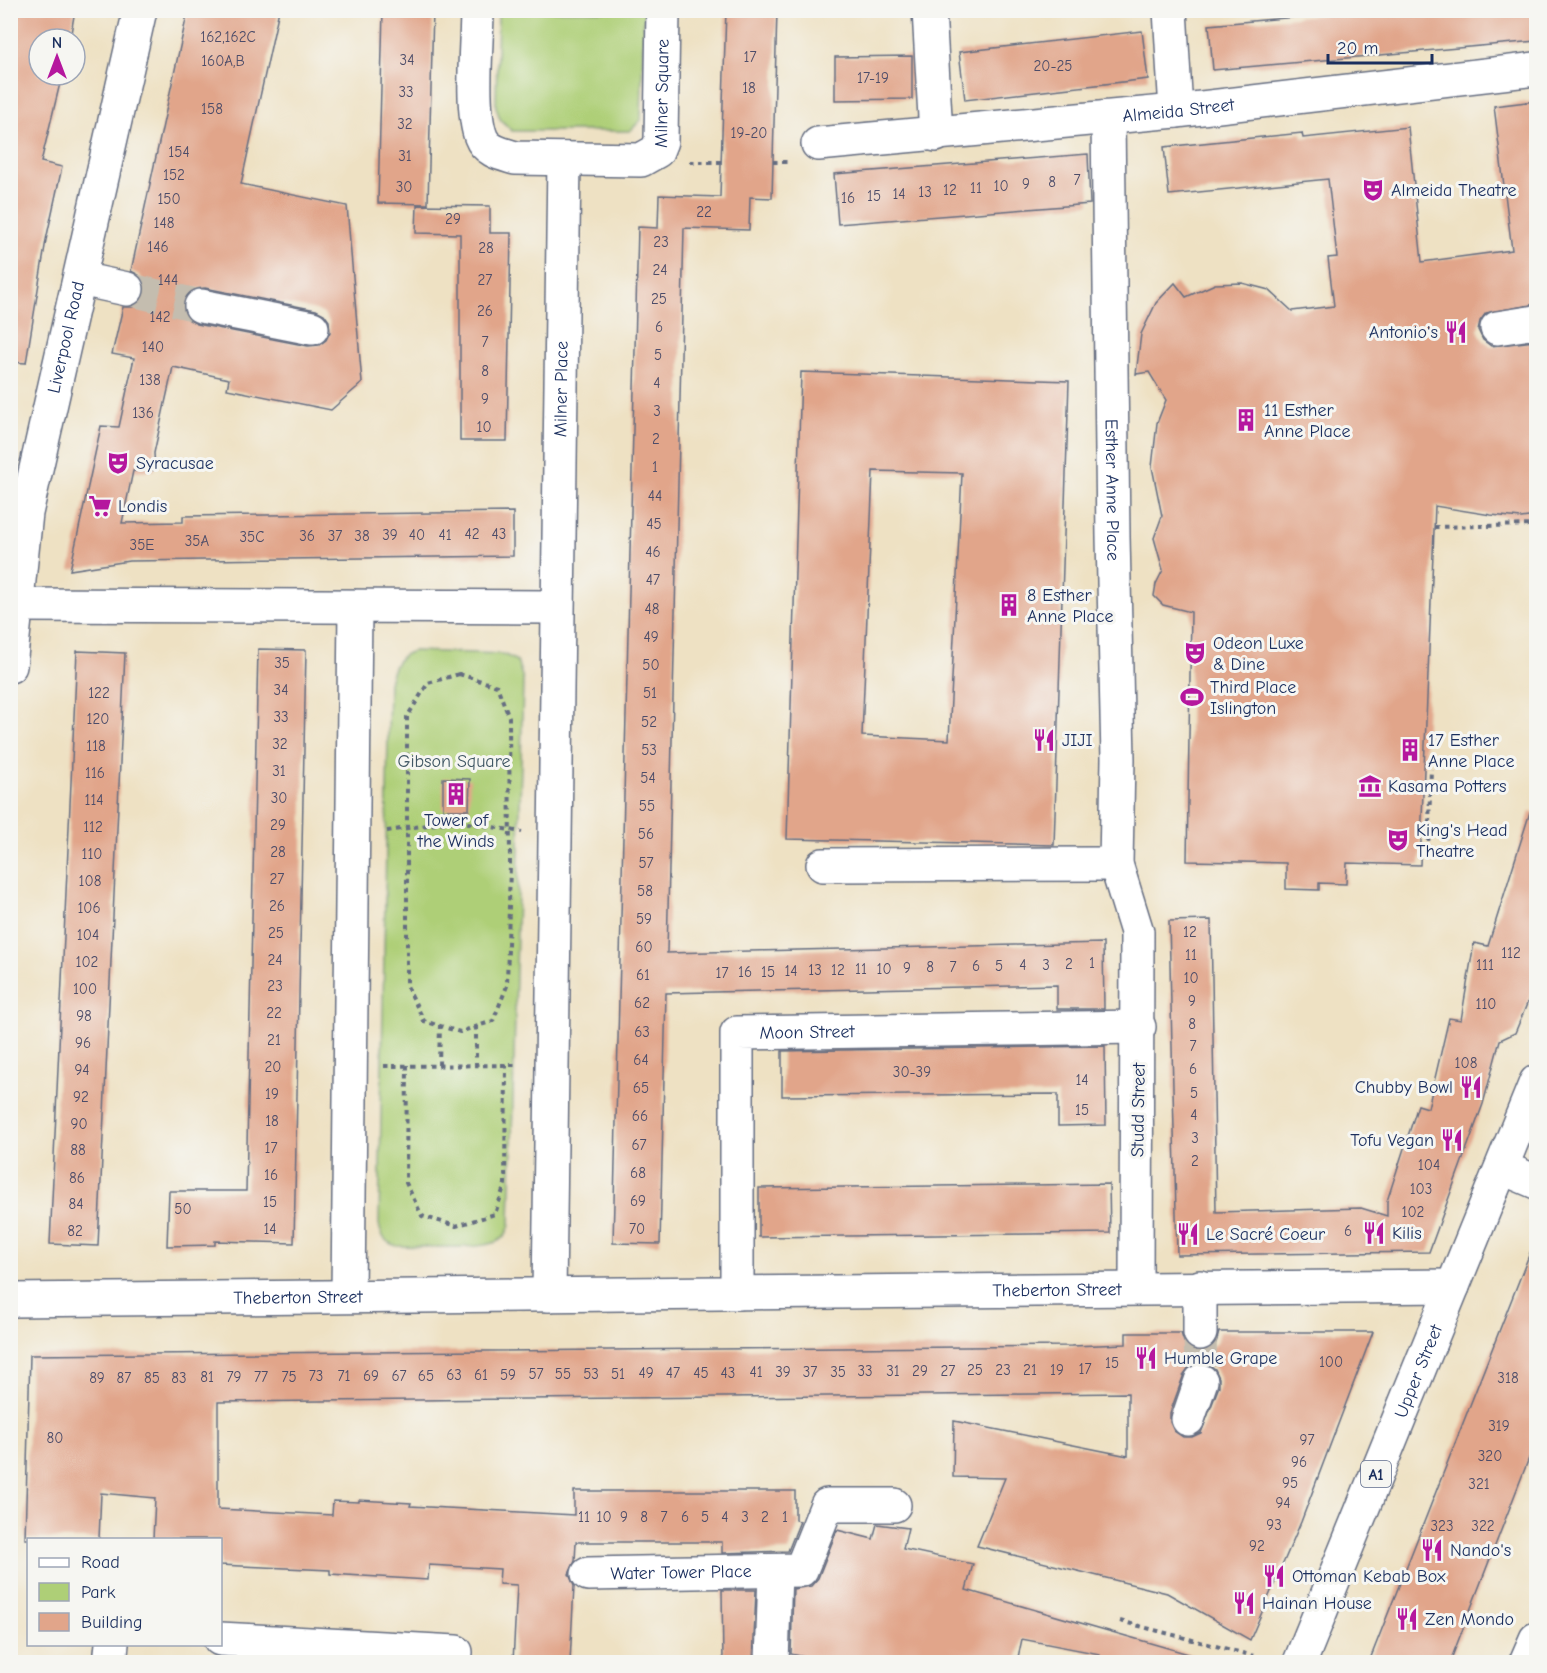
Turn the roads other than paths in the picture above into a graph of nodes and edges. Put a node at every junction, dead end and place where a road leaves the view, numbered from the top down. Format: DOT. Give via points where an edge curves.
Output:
graph roads {
  1 [pos="140,10"];
  2 [pos="477,10"];
  3 [pos="663,10"];
  4 [pos="929,10"];
  5 [pos="1170,10"];
  6 [pos="1536,69"];
  7 [pos="1176,111"];
  8 [pos="1108,118"];
  9 [pos="936,135"];
  10 [pos="818,144"];
  11 [pos="564,159"];
  12 [pos="80,279"];
  13 [pos="127,289"];
  14 [pos="201,306"];
  15 [pos="1536,322"];
  16 [pos="312,328"];
  17 [pos="1497,328"];
  18 [pos="18,513"];
  19 [pos="15,605"];
  20 [pos="355,607"];
  21 [pos="557,607"];
  22 [pos="10,666"];
  23 [pos="1116,864"];
  24 [pos="823,865"];
  25 [pos="1137,932"];
  26 [pos="1138,1027"];
  27 [pos="1536,1082"];
  28 [pos="1503,1168"];
  29 [pos="1536,1182"];
  30 [pos="1453,1286"];
  31 [pos="1136,1287"];
  32 [pos="1200,1287"];
  33 [pos="737,1293"];
  34 [pos="549,1295"];
  35 [pos="348,1296"];
  36 [pos="10,1300"];
  37 [pos="1200,1333"];
  38 [pos="1201,1381"];
  39 [pos="1188,1419"];
  40 [pos="894,1505"];
  41 [pos="775,1572"];
  42 [pos="588,1574"];
  43 [pos="222,1639"];
  44 [pos="1536,1639"];
  45 [pos="112,1646"];
  46 [pos="110,1662"];
  47 [pos="455,1662"];
  48 [pos="772,1662"];
  49 [pos="1300,1662"];
  50 [pos="1526,1662"];
  1 -- 12 [label="main road, Liverpool Road"];
  2 -- 11 [label="main road, Milner Square" via="476,116 481,139 495,152 515,158"];
  3 -- 11 [label="main road, Milner Square" via="661,141 657,151 641,160"];
  4 -- 9 [label="main road"];
  5 -- 7 [label="main road"];
  6 -- 7 [label="main road, Almeida Street"];
  7 -- 8 [label="main road, Almeida Street"];
  8 -- 9 [label="main road, Almeida Street"];
  8 -- 23 [label="main road, Esther Anne Place" via="1118,759"];
  9 -- 10 [label="main road, Almeida Street"];
  11 -- 21 [label="main road, Milner Place"];
  12 -- 13 [label="main road"];
  12 -- 18 [label="main road, Liverpool Road"];
  14 -- 16 [label="main road"];
  15 -- 17 [label="main road"];
  18 -- 19 [label="main road, Liverpool Road"];
  19 -- 20 [label="main road"];
  19 -- 22 [label="main road, Liverpool Road"];
  20 -- 21 [label="main road"];
  20 -- 35 [label="main road"];
  21 -- 34 [label="main road"];
  23 -- 24 [label="main road"];
  23 -- 25 [label="main road, Esther Anne Place"];
  25 -- 26 [label="main road, Studd Street"];
  26 -- 31 [label="main road, Studd Street"];
  26 -- 33 [label="main road, Moon Street" via="737,1033"];
  27 -- 28 [label="main road, Upper Street / A1"];
  28 -- 29 [label="main road"];
  28 -- 30 [label="main road, Upper Street / A1"];
  30 -- 32 [label="main road, Theberton Street"];
  30 -- 49 [label="main road, Upper Street / A1"];
  31 -- 32 [label="main road, Theberton Street"];
  31 -- 33 [label="main road, Theberton Street"];
  32 -- 37 [label="main road"];
  33 -- 34 [label="main road, Theberton Street" via="661,1294 644,1276 603,1276 586,1295"];
  34 -- 35 [label="main road, Theberton Street"];
  35 -- 36 [label="main road, Theberton Street"];
  38 -- 39 [label="main road"];
  40 -- 41 [label="main road, Water Tower Place" via="827,1505 801,1570"];
  41 -- 42 [label="main road, Water Tower Place"];
  41 -- 48 [label="main road"];
  43 -- 47 [label="main road" via="456,1652"];
  44 -- 50 [label="main road"];
  45 -- 46 [label="main road"];
}
